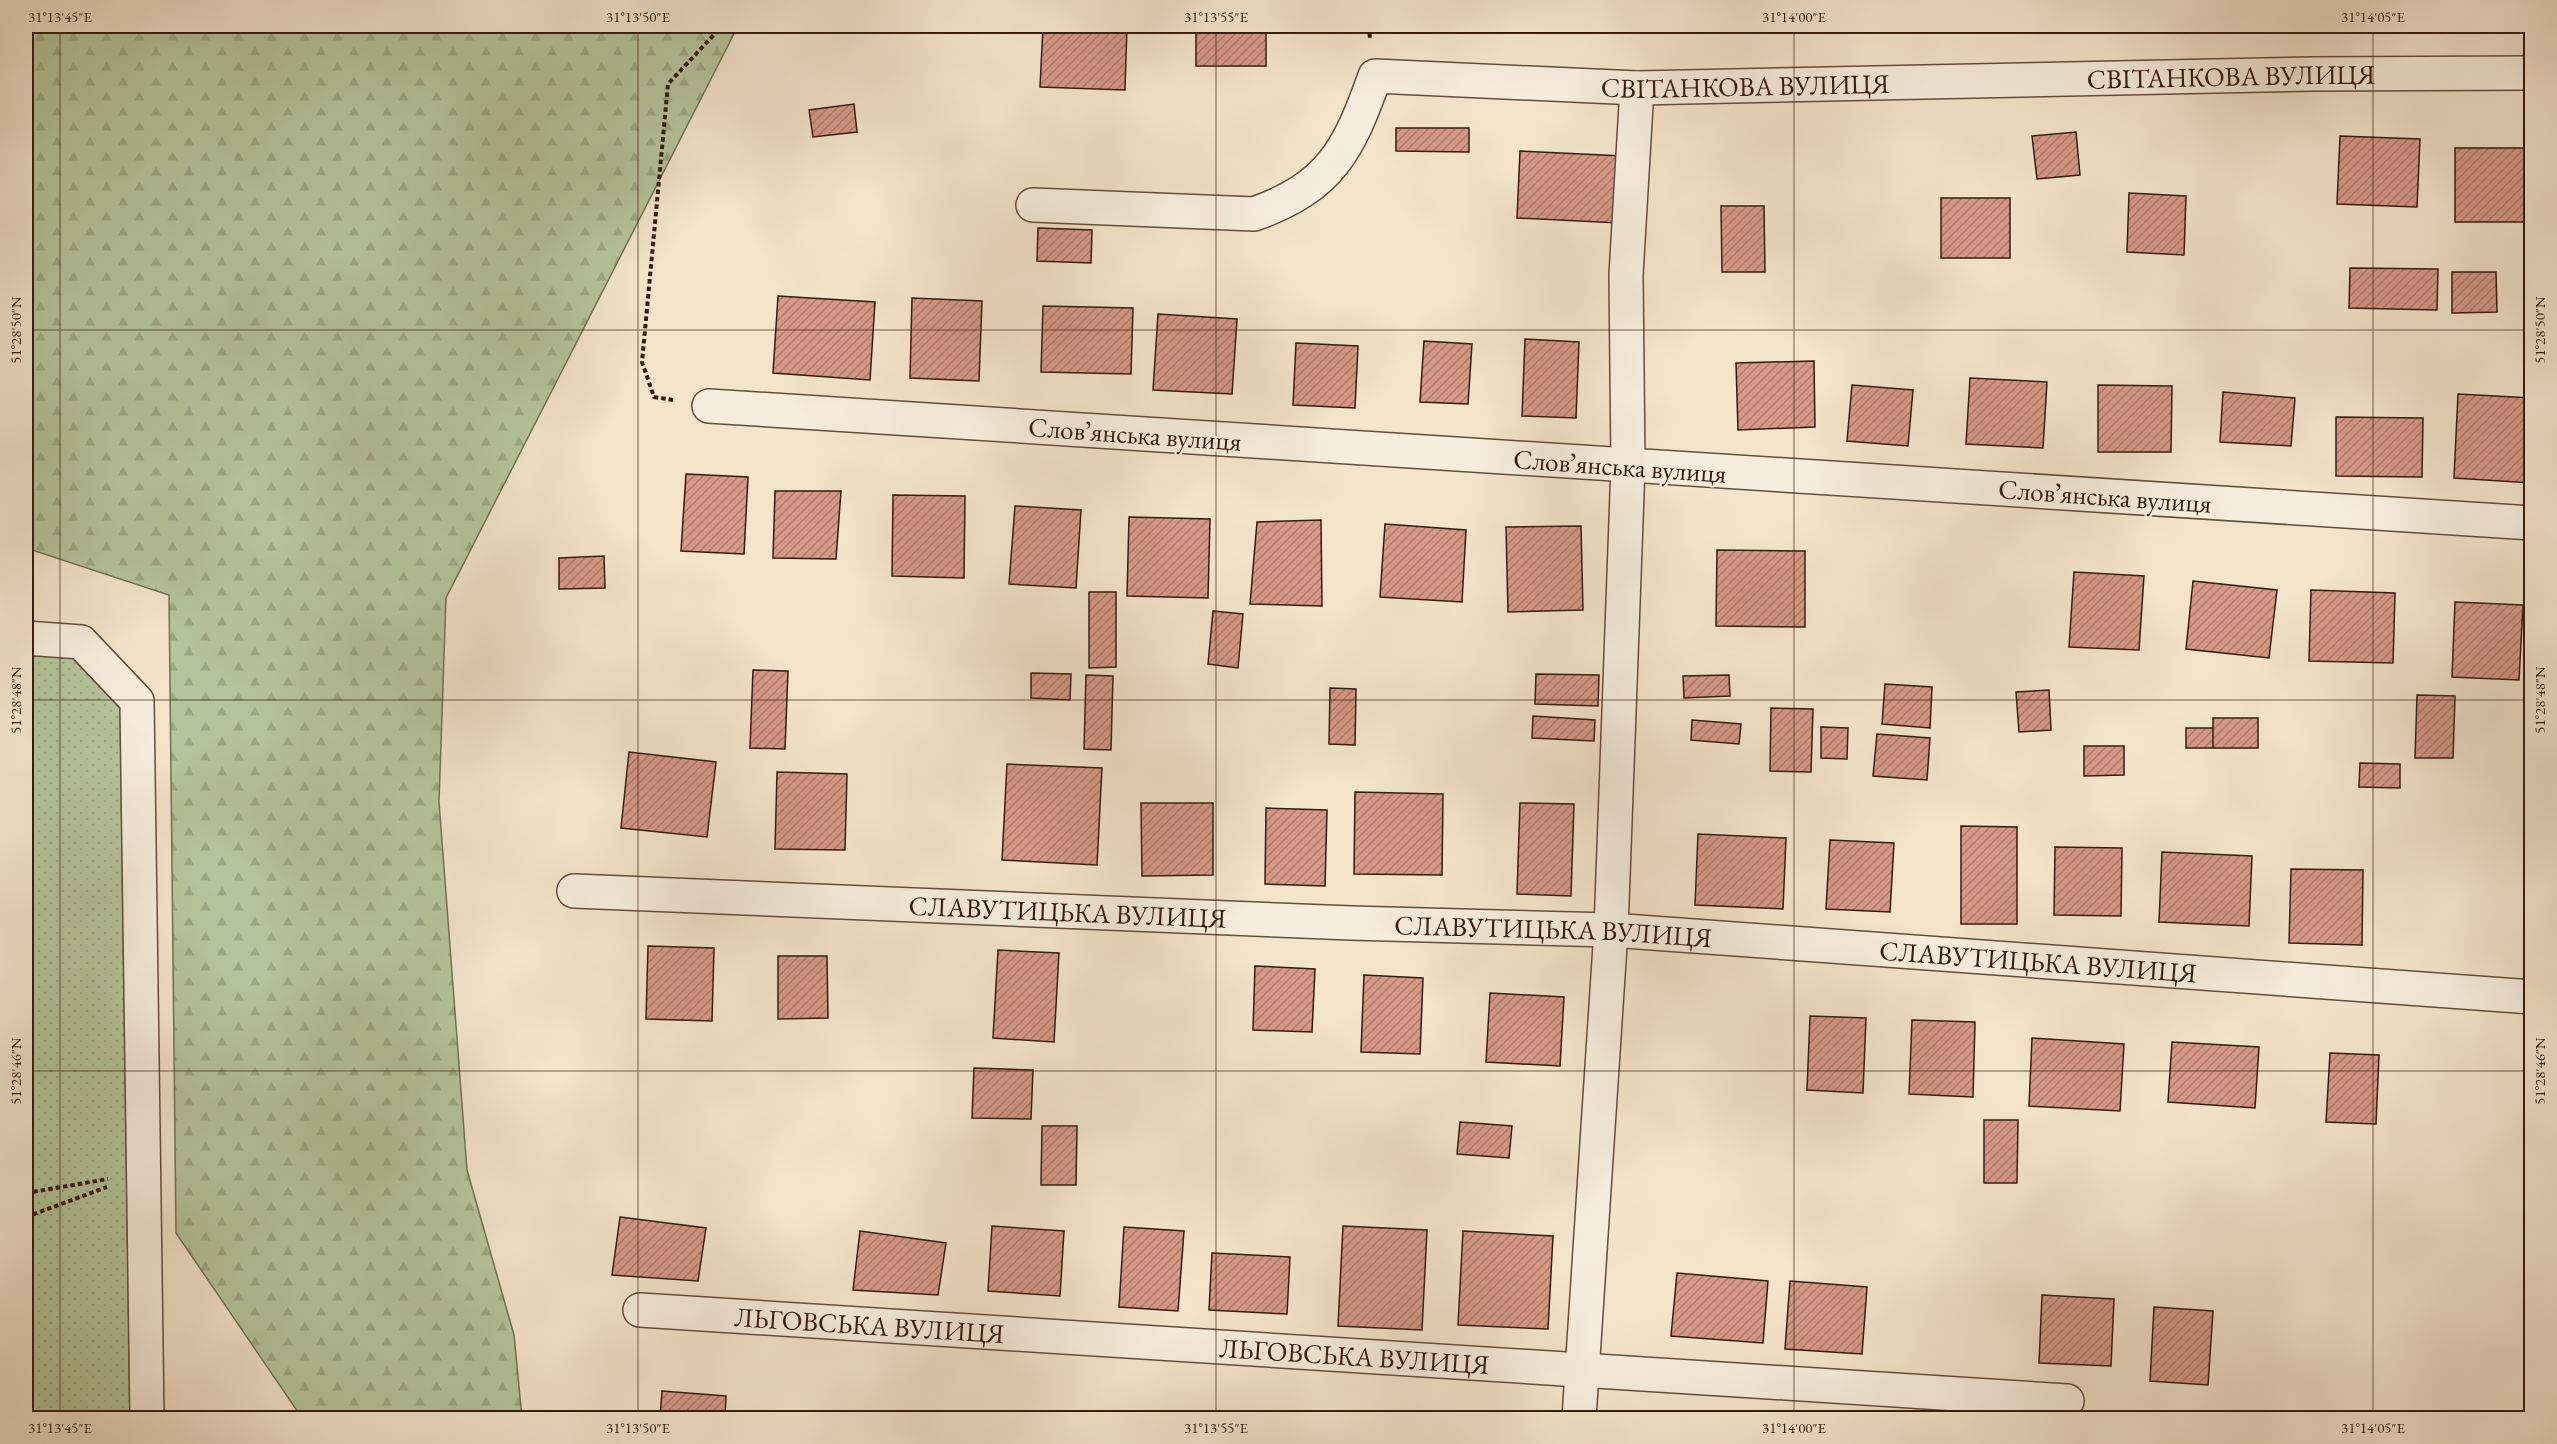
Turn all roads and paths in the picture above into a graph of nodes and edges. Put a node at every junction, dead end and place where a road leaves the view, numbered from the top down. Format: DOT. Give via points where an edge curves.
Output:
graph roads {
  1 [pos="722,26"];
  2 [pos="2532,73"];
  3 [pos="1637,88"];
  4 [pos="1033,205"];
  5 [pos="709,406"];
  6 [pos="1628,466"];
  7 [pos="2532,523"];
  8 [pos="26,638"];
  9 [pos="573,891"];
  10 [pos="1611,930"];
  11 [pos="2532,997"];
  12 [pos="144,1173"];
  13 [pos="26,1193"];
  14 [pos="26,1217"];
  15 [pos="640,1310"];
  16 [pos="1581,1370"];
  17 [pos="2067,1401"];
  18 [pos="147,1419"];
  19 [pos="1579,1419"];
  1 -- 5 [label="path" via="668,84 642,362 654,397"];
  2 -- 3 [label="street, СВІТАНКОВА ВУЛИЦЯ"];
  3 -- 4 [label="street, СВІТАНКОВА ВУЛИЦЯ" via="1375,76 1346,148 1318,180 1283,204 1254,214"];
  3 -- 6 [label="street" via="1626,275"];
  5 -- 6 [label="street, Словʼянська вулиця"];
  6 -- 7 [label="street, Словʼянська вулиця"];
  6 -- 10 [label="street"];
  8 -- 12 [label="street" via="81,642 137,701"];
  9 -- 10 [label="street, СЛАВУТИЦЬКА ВУЛИЦЯ"];
  10 -- 11 [label="street, СЛАВУТИЦЬКА ВУЛИЦЯ"];
  10 -- 16 [label="street"];
  12 -- 13 [label="path"];
  12 -- 14 [label="path"];
  12 -- 18 [label="street"];
  15 -- 16 [label="street, ЛЬГОВСЬКА ВУЛИЦЯ"];
  16 -- 17 [label="street, ЛЬГОВСЬКА ВУЛИЦЯ"];
  16 -- 19 [label="street"];
}
